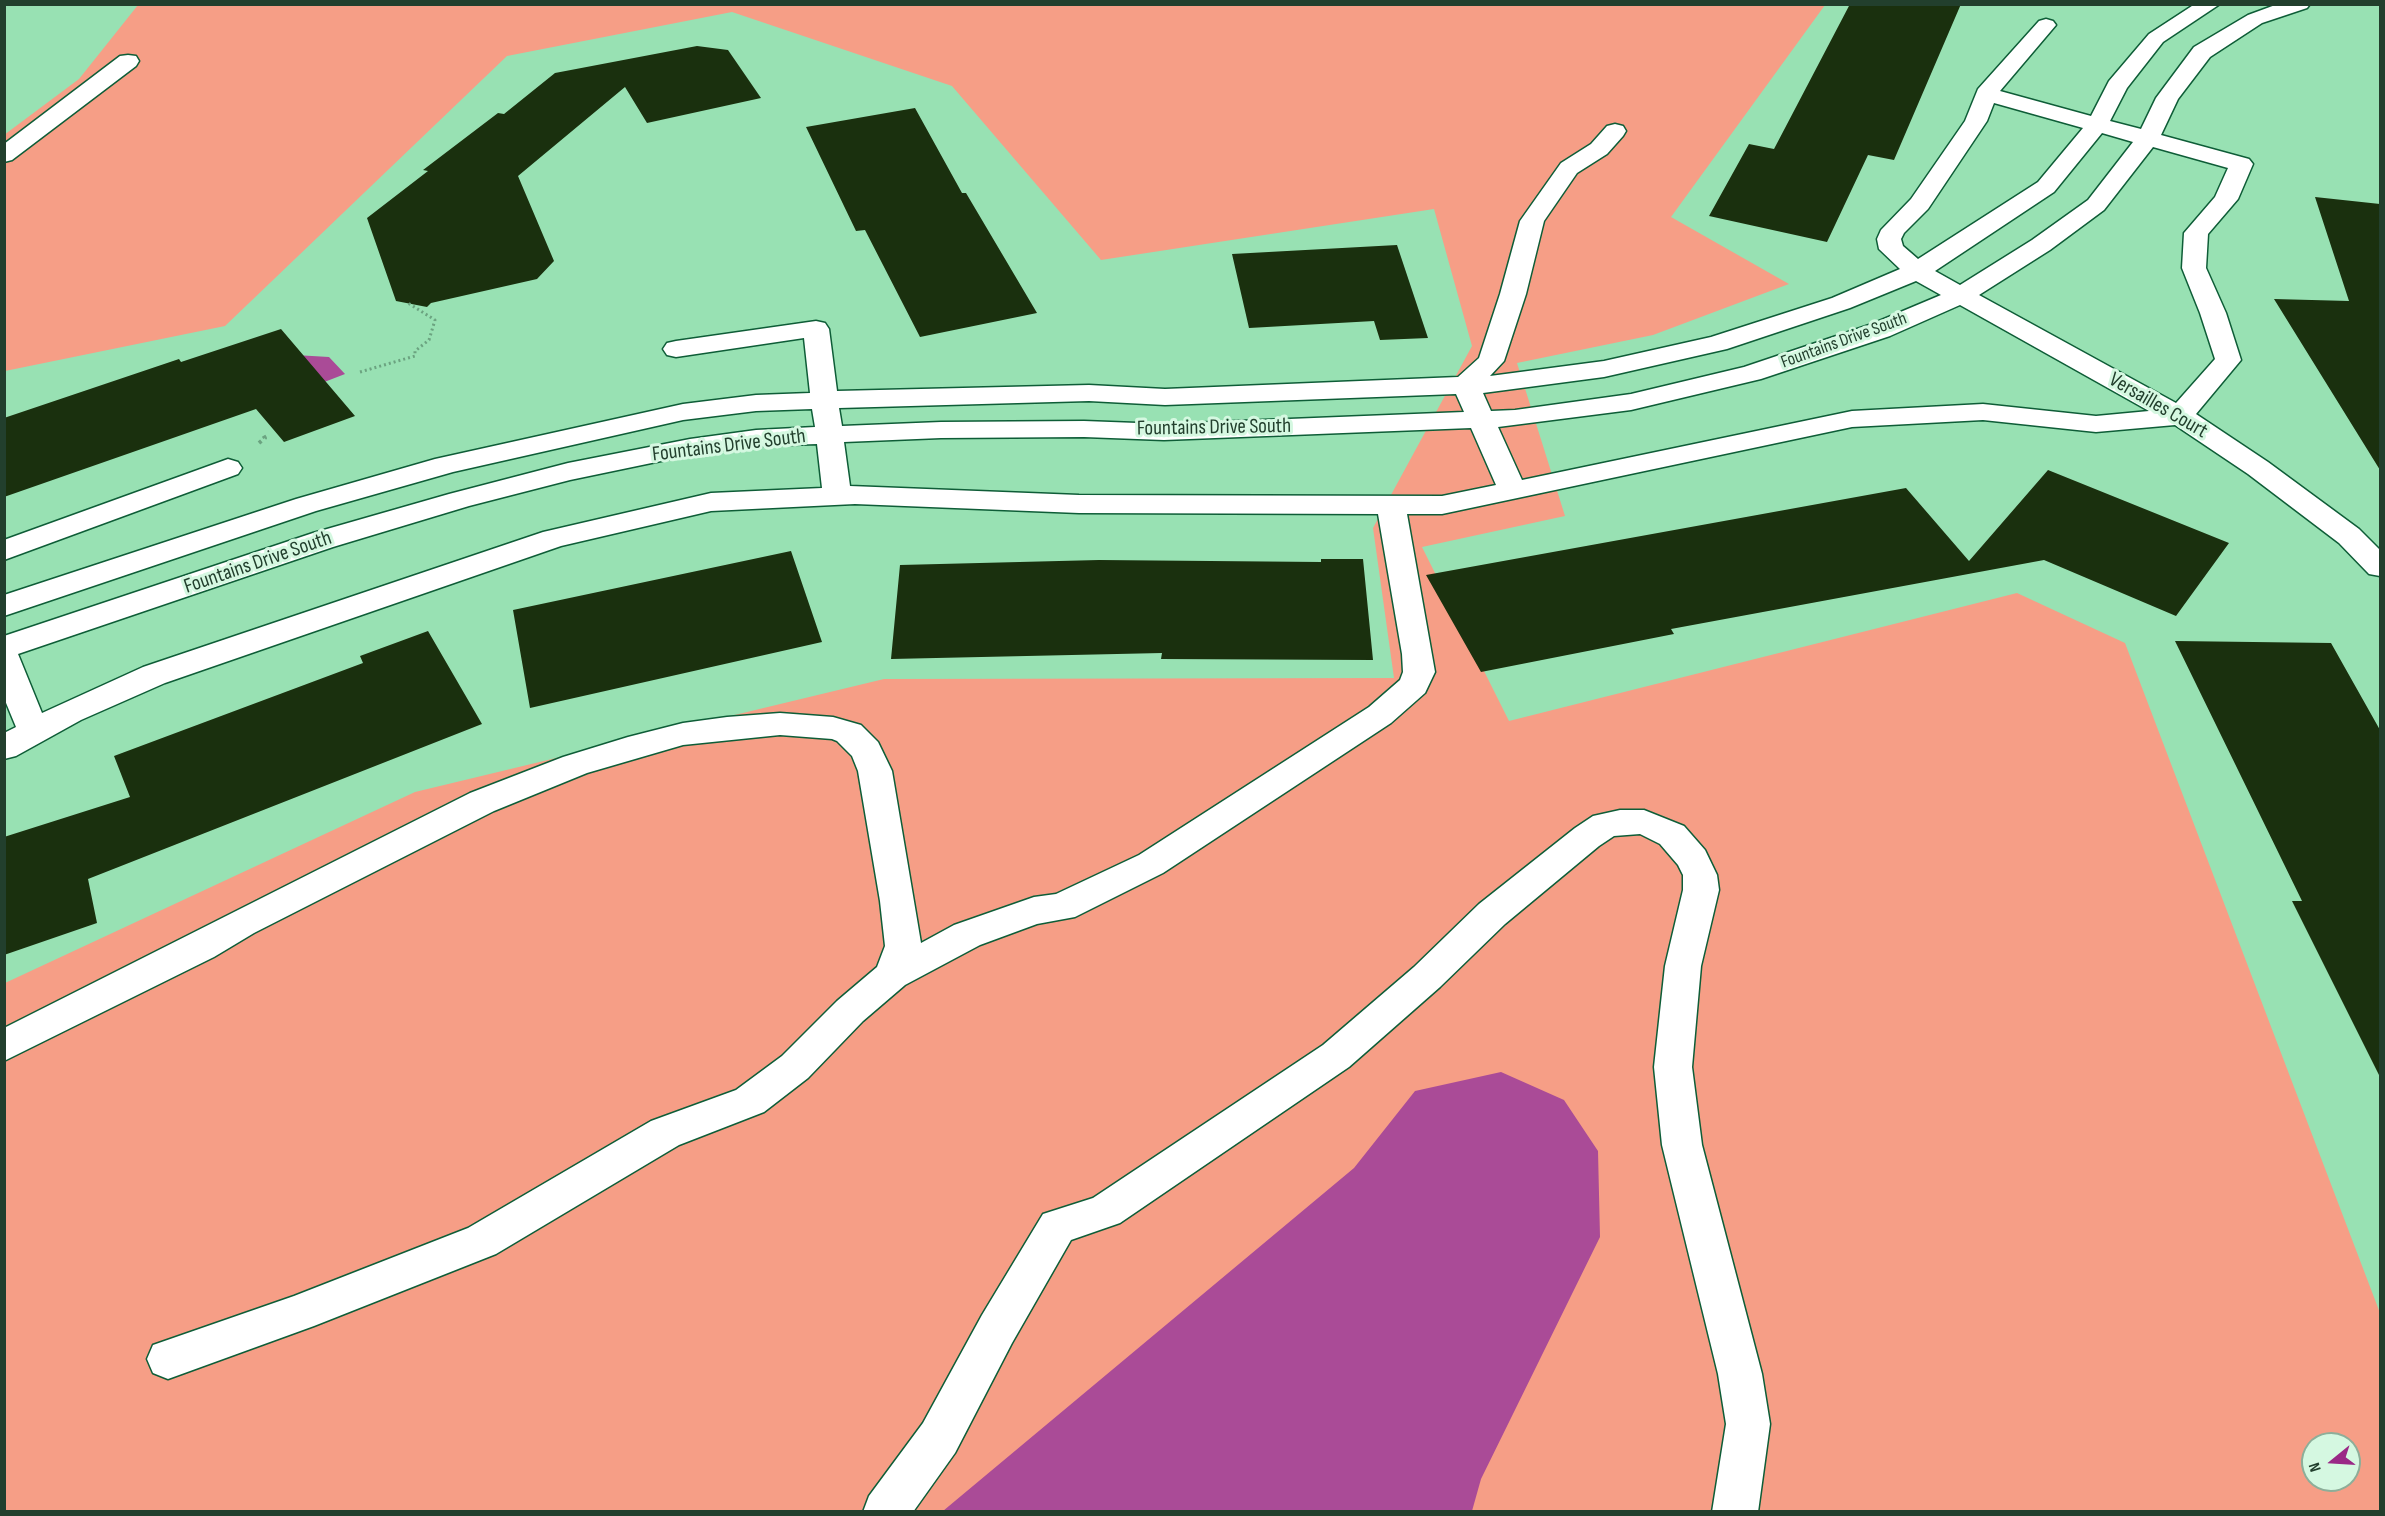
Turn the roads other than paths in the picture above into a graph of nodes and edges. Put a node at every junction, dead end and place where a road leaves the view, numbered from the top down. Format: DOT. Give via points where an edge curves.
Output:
graph roads {
  1 [pos="2211,4"];
  2 [pos="2300,4"];
  3 [pos="2046,25"];
  4 [pos="128,62"];
  5 [pos="1986,94"];
  6 [pos="2097,125"];
  7 [pos="1615,130"];
  8 [pos="2148,138"];
  9 [pos="4,154"];
  10 [pos="1917,272"];
  11 [pos="1960,296"];
  12 [pos="676,349"];
  13 [pos="1466,385"];
  14 [pos="824,400"];
  15 [pos="2180,416"];
  16 [pos="1481,420"];
  17 [pos="828,435"];
  18 [pos="228,468"];
  19 [pos="1512,490"];
  20 [pos="837,496"];
  21 [pos="1391,504"];
  22 [pos="4,551"];
  23 [pos="2380,567"];
  24 [pos="4,606"];
  25 [pos="4,647"];
  26 [pos="4,657"];
  27 [pos="34,732"];
  28 [pos="4,748"];
  29 [pos="892,975"];
  30 [pos="4,1046"];
  31 [pos="168,1359"];
  32 [pos="885,1512"];
  33 [pos="1735,1512"];
  1 -- 6 [label="street, Fountains Drive South" via="2156,38 2117,86"];
  2 -- 8 [label="street, Fountains Drive South" via="2255,19 2202,52 2167,98"];
  3 -- 5 [label="street"];
  4 -- 9 [label="street"];
  5 -- 6 [label="street"];
  5 -- 10 [label="street, Versailles Court" via="1976,121 1920,204 1889,239 1891,249"];
  6 -- 8 [label="street"];
  6 -- 10 [label="street, Fountains Drive South" via="2046,188"];
  7 -- 13 [label="street" via="1599,149 1569,168 1532,221 1491,361"];
  8 -- 11 [label="street, Fountains Drive South" via="2096,205"];
  8 -- 15 [label="street" via="2241,164 2226,199 2196,232 2194,268 2228,360"];
  10 -- 11 [label="street, Versailles Court"];
  10 -- 13 [label="street, Fountains Drive South" via="1840,303 1718,343 1604,369"];
  11 -- 15 [label="street, Versailles Court"];
  11 -- 16 [label="street, Fountains Drive South" via="1881,330 1752,373 1631,402"];
  12 -- 14 [label="street" via="816,329"];
  13 -- 14 [label="street, Fountains Drive South" via="1165,397 1034,393"];
  13 -- 16 [label="street"];
  14 -- 17 [label="street"];
  14 -- 24 [label="street, Fountains Drive South" via="683,412 445,465 306,505"];
  15 -- 19 [label="street" via="2096,424 1983,412 1852,419"];
  15 -- 23 [label="street, Versailles Court" via="2349,536"];
  16 -- 17 [label="street, Fountains Drive South" via="1164,432 1031,428"];
  16 -- 19 [label="street"];
  17 -- 20 [label="street"];
  17 -- 25 [label="street, Fountains Drive South" via="756,438 690,447 459,500 323,540"];
  18 -- 22 [label="street"];
  19 -- 21 [label="street" via="1442,504"];
  20 -- 21 [label="street" via="1080,504"];
  20 -- 27 [label="street" via="711,502 553,539 154,675"];
  21 -- 29 [label="street" via="1418,654 1419,672 1404,696 1151,864 1062,907 1034,911 967,935"];
  26 -- 27 [label="street"];
  27 -- 28 [label="street"];
  29 -- 30 [label="street" via="903,946 898,901 875,771 866,750 849,733 833,728 780,724 727,728 640,745 575,765 482,802"];
  29 -- 31 [label="street" via="795,1067 750,1101 665,1133 482,1241 299,1313"];
  32 -- 33 [label="street" via="939,1438 1057,1227 1106,1211 1336,1056 1492,914 1587,837 1605,825 1620,822 1644,822 1672,835 1693,859 1700,875 1701,890 1683,966 1672,1067 1682,1145 1740,1374 1748,1424"];
}
